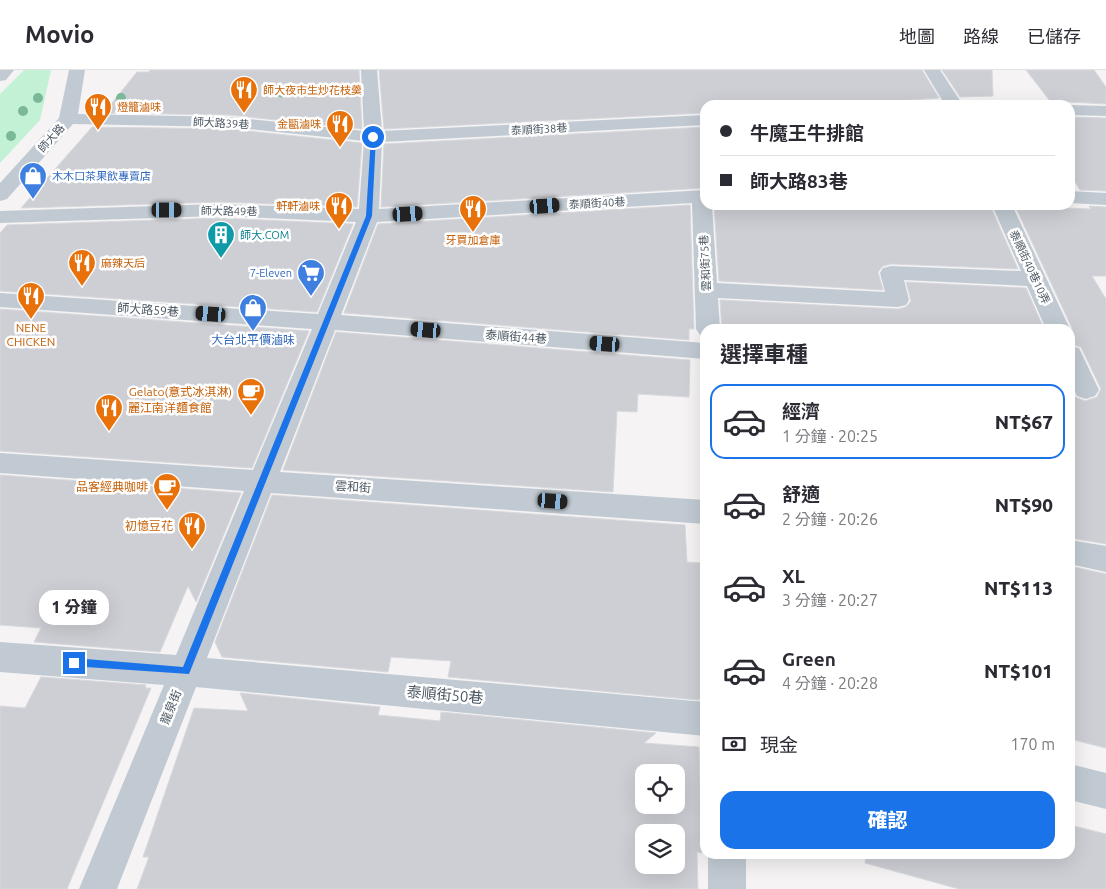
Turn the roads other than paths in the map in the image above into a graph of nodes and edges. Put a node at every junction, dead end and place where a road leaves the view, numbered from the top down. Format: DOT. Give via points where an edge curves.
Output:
graph roads {
  1 [pos="6,70"];
  2 [pos="77,70"];
  3 [pos="369,70"];
  4 [pos="932,70"];
  5 [pos="0,76"];
  6 [pos="951,100"];
  7 [pos="1075,110"];
  8 [pos="1106,111"];
  9 [pos="68,119"];
  10 [pos="700,120"];
  11 [pos="373,137"];
  12 [pos="7,178"];
  13 [pos="0,195"];
  14 [pos="700,196"];
  15 [pos="1075,198"];
  16 [pos="1106,199"];
  17 [pos="703,210"];
  18 [pos="1004,210"];
  19 [pos="369,216"];
  20 [pos="0,217"];
  21 [pos="1036,279"];
  22 [pos="706,290"];
  23 [pos="0,300"];
  24 [pos="326,322"];
  25 [pos="708,324"];
  26 [pos="1056,324"];
  27 [pos="700,351"];
  28 [pos="1075,365"];
  29 [pos="1087,390"];
  30 [pos="0,463"];
  31 [pos="262,480"];
  32 [pos="700,512"];
  33 [pos="1075,553"];
  34 [pos="1106,559"];
  35 [pos="0,657"];
  36 [pos="186,671"];
  37 [pos="700,719"];
  38 [pos="1075,783"];
  39 [pos="1106,791"];
  40 [pos="727,859"];
  41 [pos="98,889"];
  42 [pos="727,889"];
  1 -- 5 [label="street"];
  2 -- 9 [label="street, 師大路"];
  3 -- 11 [label="street, 龍泉街"];
  4 -- 6 [label="street"];
  7 -- 8 [label="street"];
  9 -- 11 [label="street, 師大路39巷" via="229,122"];
  9 -- 12 [label="street, 師大路"];
  10 -- 11 [label="street, 泰順街38巷"];
  11 -- 19 [label="street, 龍泉街"];
  12 -- 13 [label="street, 師大路"];
  14 -- 19 [label="street, 泰順街40巷"];
  15 -- 16 [label="street"];
  17 -- 22 [label="street, 雲和街75巷"];
  18 -- 21 [label="street, 泰順街40巷10弄"];
  19 -- 20 [label="street, 師大路49巷" via="219,210"];
  19 -- 24 [label="street, 龍泉街"];
  21 -- 22 [label="street" via="891,273 898,300"];
  21 -- 26 [label="street, 泰順街40巷10弄"];
  22 -- 25 [label="street, 雲和街75巷"];
  23 -- 24 [label="street, 師大路59巷"];
  24 -- 27 [label="street, 泰順街44巷"];
  24 -- 31 [label="street, 龍泉街"];
  28 -- 29 [label="street"];
  30 -- 31 [label="street, 雲和街"];
  31 -- 32 [label="street, 雲和街"];
  31 -- 36 [label="street, 龍泉街"];
  33 -- 34 [label="street"];
  35 -- 36 [label="street, 泰順街50巷"];
  36 -- 37 [label="street, 泰順街50巷"];
  36 -- 41 [label="street, 龍泉街"];
  38 -- 39 [label="street"];
  40 -- 42 [label="street"];
}
